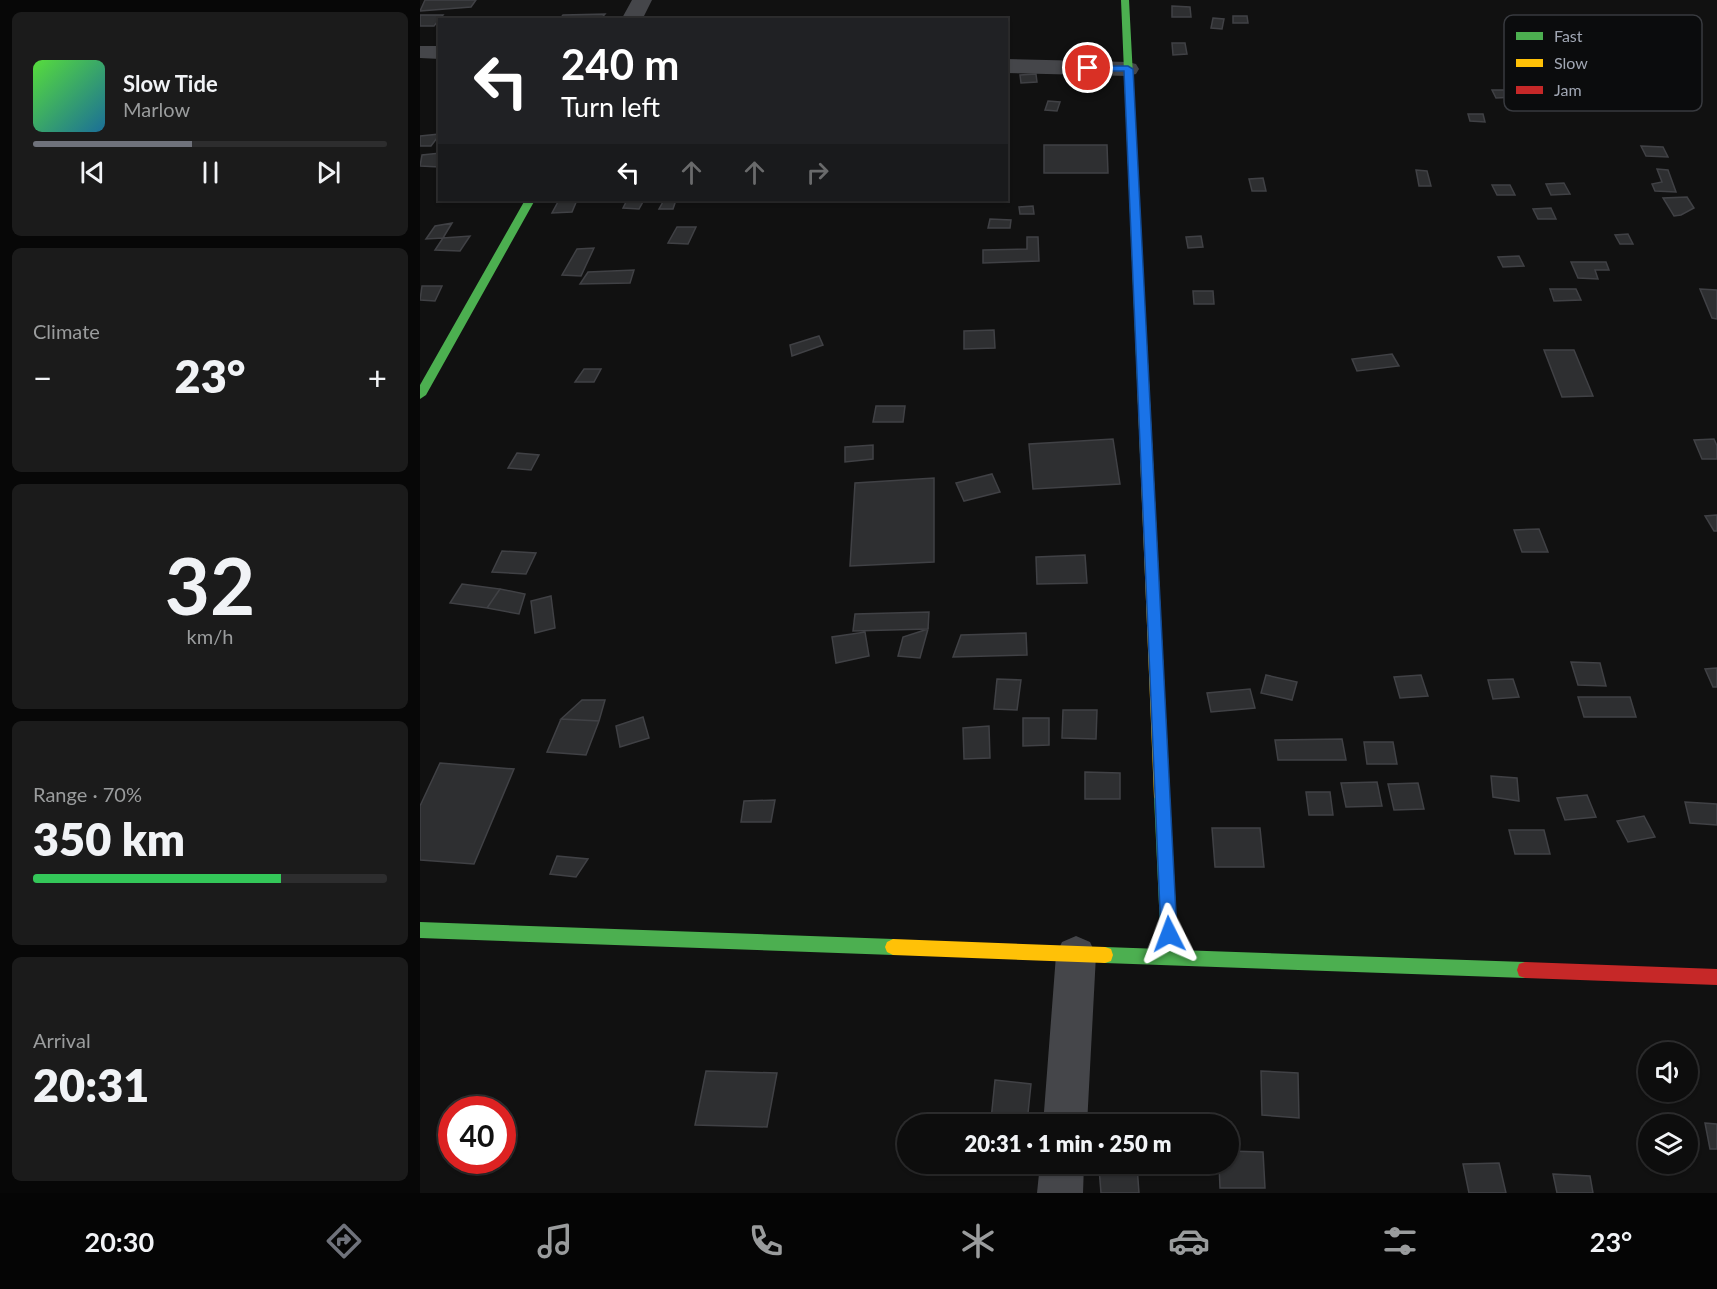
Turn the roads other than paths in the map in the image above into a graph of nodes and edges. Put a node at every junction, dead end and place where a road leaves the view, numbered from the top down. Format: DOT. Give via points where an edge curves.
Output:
graph roads {
  1 [pos="642,0"];
  2 [pos="1125,0"];
  3 [pos="632,18"];
  4 [pos="420,52"];
  5 [pos="438,53"];
  6 [pos="1008,66"];
  7 [pos="1128,69"];
  8 [pos="529,201"];
  9 [pos="428,366"];
  10 [pos="420,395"];
  11 [pos="420,930"];
  12 [pos="1076,955"];
  13 [pos="1170,958"];
  14 [pos="1717,977"];
  15 [pos="1066,1114"];
  16 [pos="1061,1174"];
  17 [pos="1060,1193"];
  1 -- 3 [label="street"];
  2 -- 7 [label="street"];
  4 -- 5 [label="street"];
  6 -- 7 [label="street"];
  7 -- 13 [label="street"];
  8 -- 9 [label="street"];
  9 -- 10 [label="street"];
  11 -- 12 [label="street"];
  12 -- 13 [label="street"];
  12 -- 15 [label="street"];
  13 -- 14 [label="street"];
  16 -- 17 [label="street"];
}
